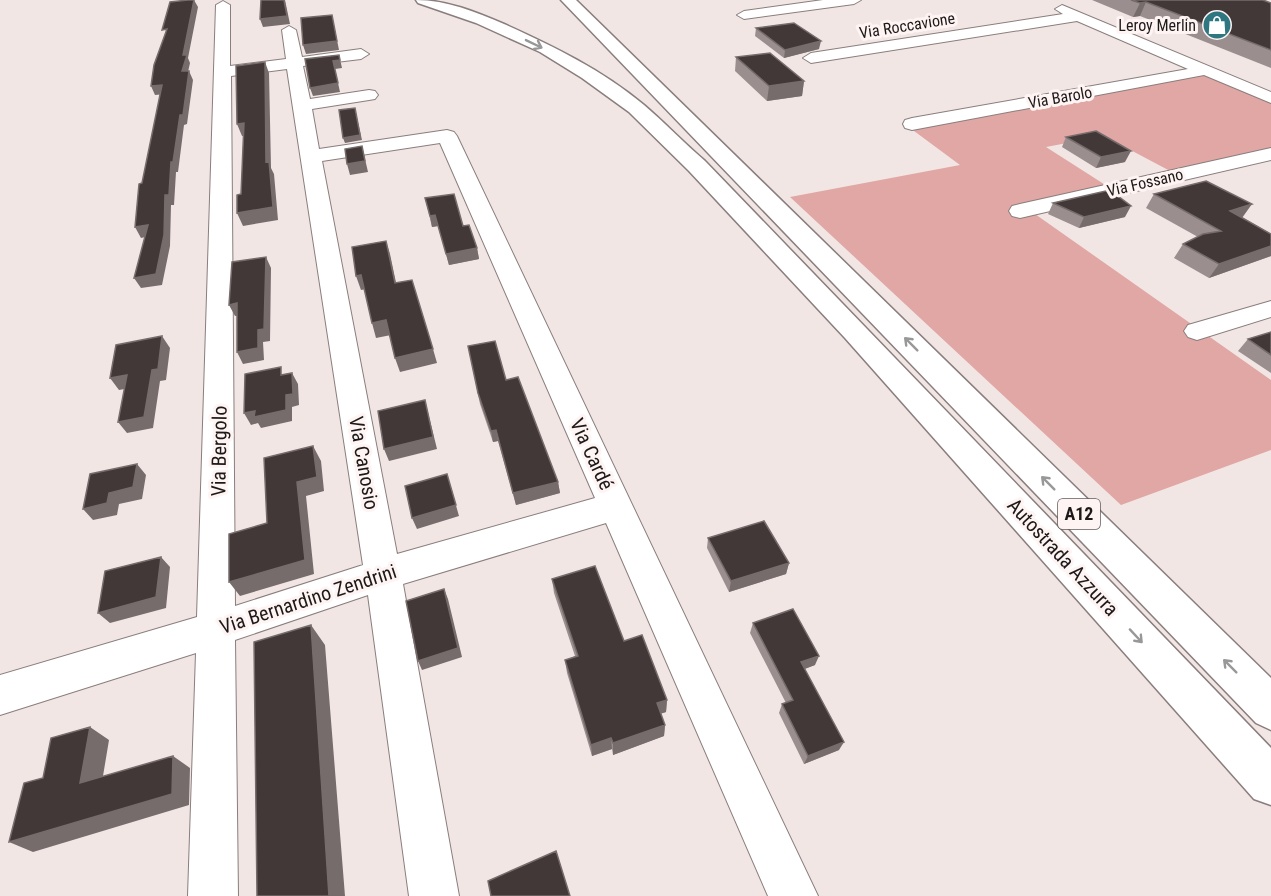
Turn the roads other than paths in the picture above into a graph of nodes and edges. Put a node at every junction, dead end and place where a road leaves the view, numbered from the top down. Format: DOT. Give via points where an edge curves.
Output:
graph roads {
  1 [pos="423,0"];
  2 [pos="552,0"];
  3 [pos="568,0"];
  4 [pos="854,0"];
  5 [pos="1052,4"];
  6 [pos="223,5"];
  7 [pos="604,6"];
  8 [pos="744,15"];
  9 [pos="1080,16"];
  10 [pos="290,30"];
  11 [pos="595,36"];
  12 [pos="361,54"];
  13 [pos="811,58"];
  14 [pos="296,62"];
  15 [pos="1207,70"];
  16 [pos="224,72"];
  17 [pos="369,95"];
  18 [pos="1271,98"];
  19 [pos="304,105"];
  20 [pos="912,124"];
  21 [pos="1271,154"];
  22 [pos="312,156"];
  23 [pos="1020,211"];
  24 [pos="1271,309"];
  25 [pos="888,321"];
  26 [pos="1197,331"];
  27 [pos="855,332"];
  28 [pos="616,506"];
  29 [pos="383,574"];
  30 [pos="217,629"];
  31 [pos="0,695"];
  32 [pos="1271,708"];
  33 [pos="1271,782"];
  34 [pos="213,896"];
  35 [pos="434,896"];
  36 [pos="793,896"];
  1 -- 27 [label="highway, one-way" via="481,20 546,50 636,108 697,166"];
  2 -- 11 [label="highway"];
  3 -- 11 [label="highway"];
  4 -- 8 [label="street"];
  5 -- 9 [label="street"];
  6 -- 16 [label="street, Via Bergolo"];
  7 -- 25 [label="highway" via="612,21 679,96"];
  9 -- 13 [label="street, Via Roccavione"];
  9 -- 15 [label="street"];
  10 -- 14 [label="street, Via Canosio"];
  11 -- 25 [label="highway"];
  11 -- 27 [label="highway"];
  12 -- 14 [label="street"];
  14 -- 16 [label="street"];
  14 -- 19 [label="street, Via Canosio"];
  15 -- 18 [label="street"];
  15 -- 20 [label="street, Via Barolo"];
  16 -- 30 [label="street, Via Bergolo"];
  17 -- 19 [label="street"];
  19 -- 22 [label="street, Via Canosio"];
  21 -- 23 [label="street, Via Fossano"];
  22 -- 28 [label="street, Via Cardé" via="447,136"];
  22 -- 29 [label="street, Via Canosio"];
  24 -- 26 [label="street"];
  32 -- 25 [label="highway, Autostrada Azzurra / A12, one-way"];
  27 -- 33 [label="highway, Autostrada Azzurra / A12, one-way"];
  28 -- 29 [label="street, Via Bernardino Zendrini"];
  28 -- 36 [label="street, Via Cardé"];
  29 -- 30 [label="street, Via Bernardino Zendrini"];
  29 -- 35 [label="street, Via Canosio"];
  30 -- 31 [label="street, Via Bernardino Zendrini"];
  30 -- 34 [label="street, Via Bergolo"];
}
